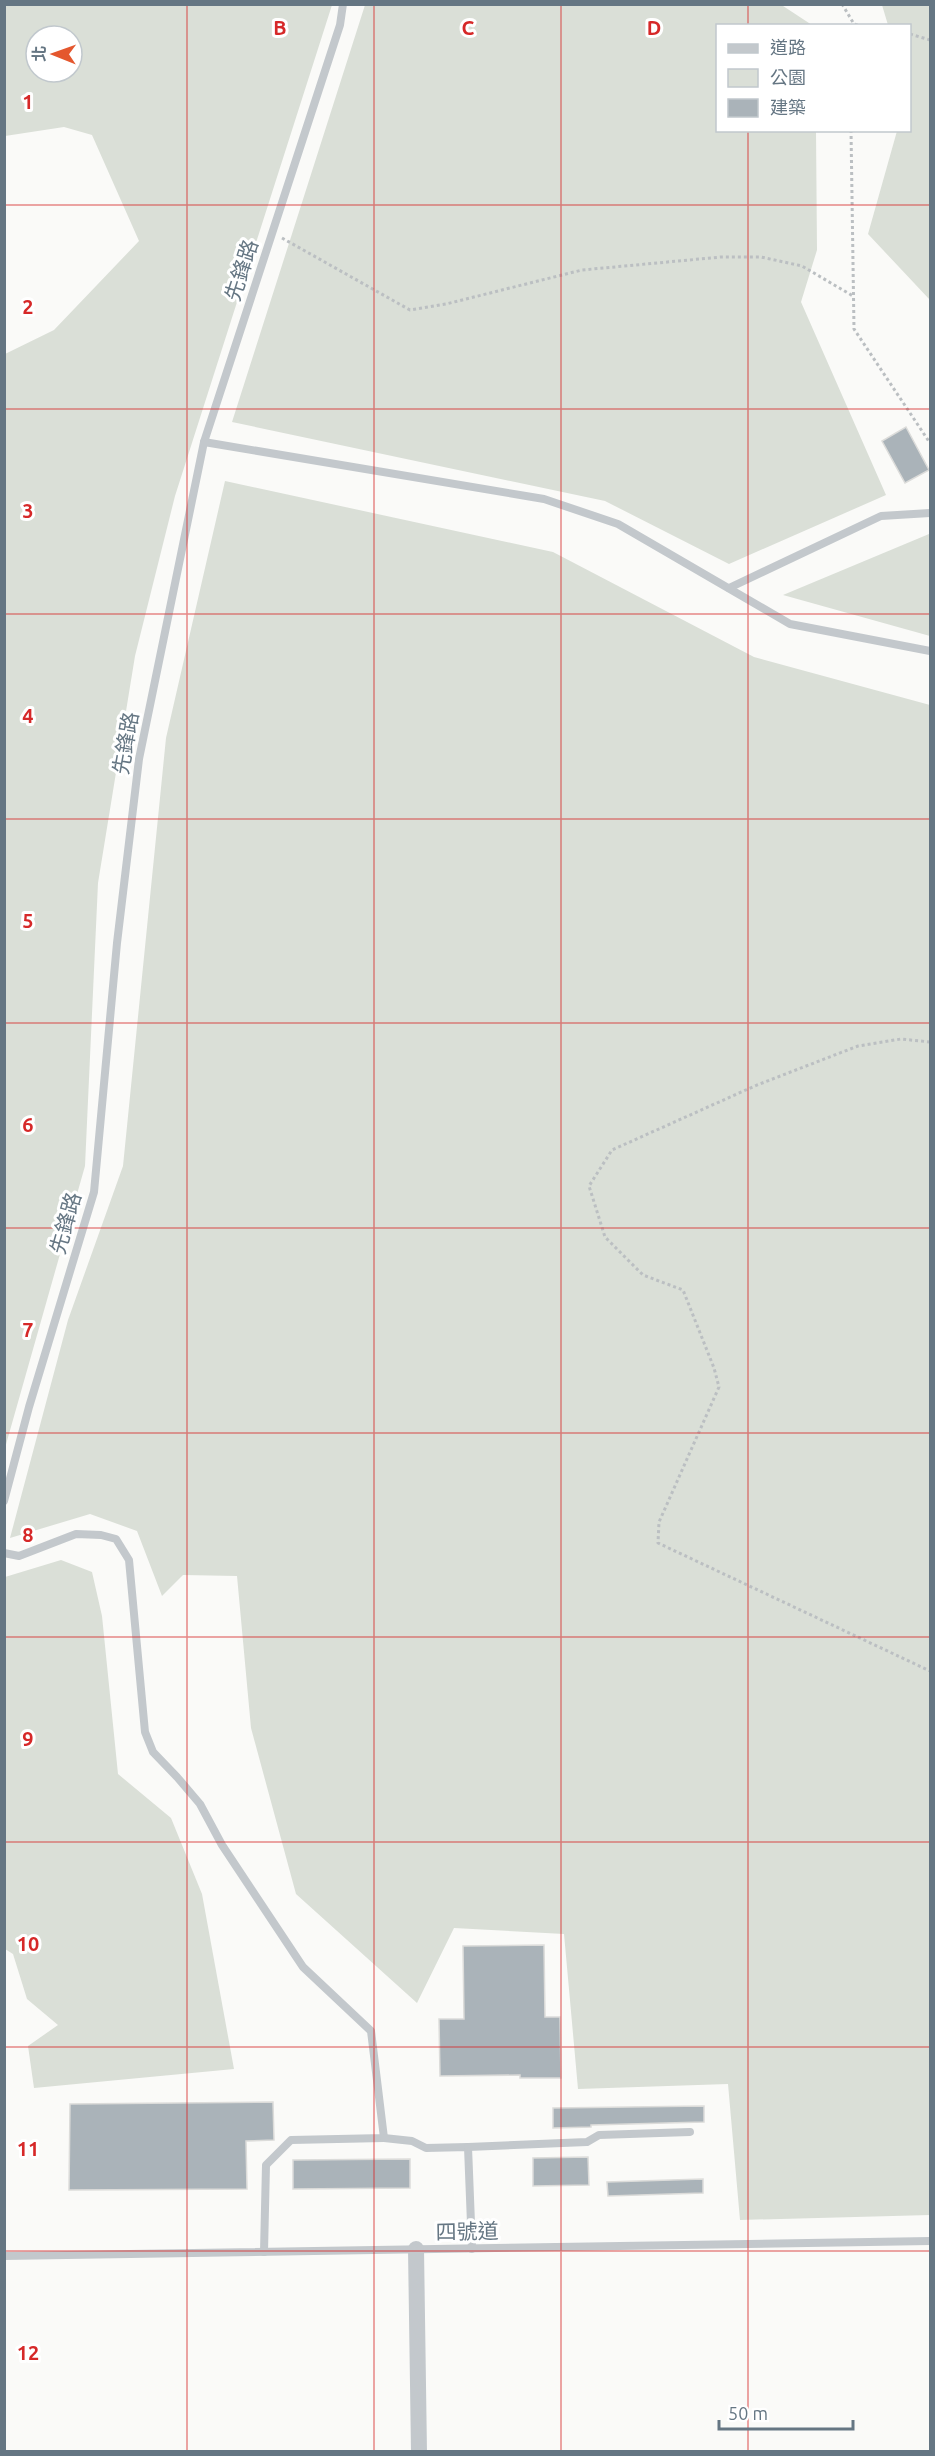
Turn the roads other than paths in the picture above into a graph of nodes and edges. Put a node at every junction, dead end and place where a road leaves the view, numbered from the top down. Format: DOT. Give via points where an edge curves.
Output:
graph roads {
  1 [pos="343,4"];
  2 [pos="204,442"];
  3 [pos="930,513"];
  4 [pos="729,588"];
  5 [pos="930,651"];
  6 [pos="4,1501"];
  7 [pos="4,1553"];
  8 [pos="690,2132"];
  9 [pos="384,2138"];
  10 [pos="468,2147"];
  11 [pos="930,2241"];
  12 [pos="472,2248"];
  13 [pos="416,2249"];
  14 [pos="264,2252"];
  15 [pos="4,2256"];
  16 [pos="419,2451"];
  1 -- 2 [label="lane, 先鋒路" via="340,25"];
  2 -- 4 [label="lane" via="544,499 618,524"];
  2 -- 6 [label="lane, 先鋒路" via="139,759 94,1192"];
  3 -- 4 [label="lane" via="881,516"];
  4 -- 5 [label="lane" via="790,624"];
  7 -- 9 [label="lane" via="19,1556 76,1534 116,1539 129,1560 145,1732 153,1752 200,1804 222,1845 303,1967 371,2031"];
  8 -- 10 [label="lane" via="599,2135 587,2142"];
  9 -- 10 [label="lane" via="412,2140 426,2148"];
  9 -- 14 [label="lane" via="291,2140 266,2165"];
  10 -- 12 [label="lane"];
  11 -- 12 [label="lane, 四號道"];
  12 -- 13 [label="lane, 四號道"];
  13 -- 14 [label="lane, 四號道"];
  13 -- 16 [label="street"];
  14 -- 15 [label="lane, 四號道"];
}
